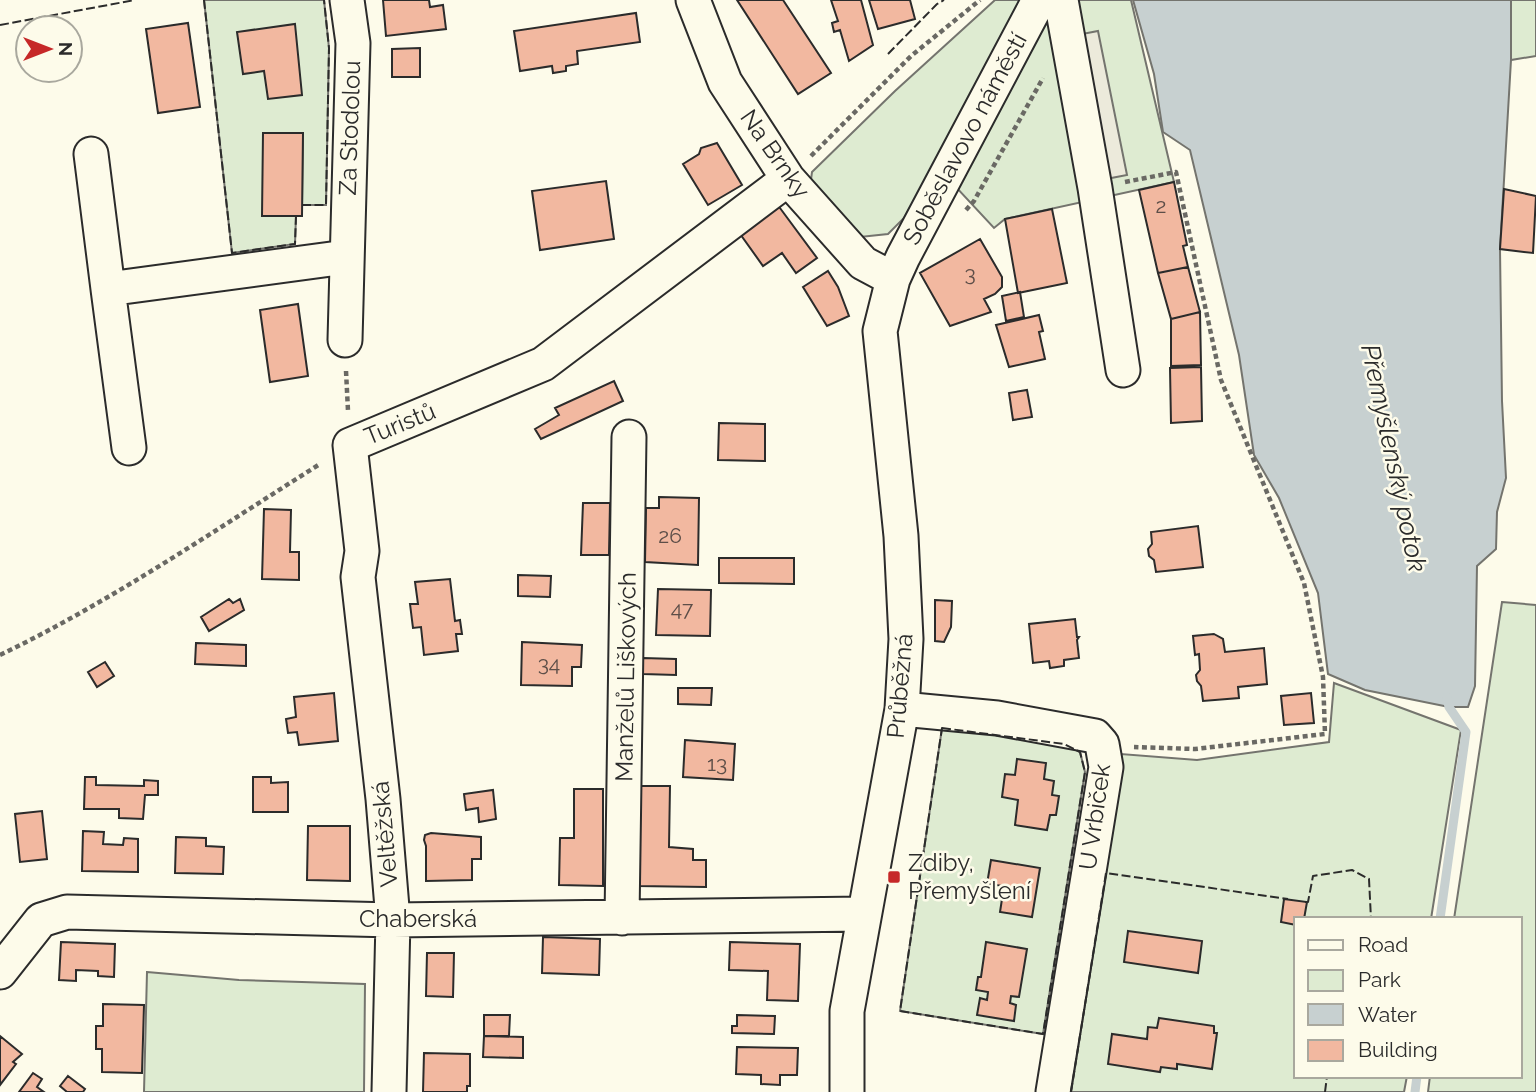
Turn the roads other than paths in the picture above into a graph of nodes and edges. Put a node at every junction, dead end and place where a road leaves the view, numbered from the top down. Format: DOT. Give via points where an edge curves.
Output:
graph roads {
  1 [pos="347,0"];
  2 [pos="693,0"];
  3 [pos="1039,0"];
  4 [pos="1062,0"];
  5 [pos="92,154"];
  6 [pos="788,179"];
  7 [pos="346,257"];
  8 [pos="893,279"];
  9 [pos="108,289"];
  10 [pos="345,340"];
  11 [pos="1123,370"];
  12 [pos="629,437"];
  13 [pos="350,445"];
  14 [pos="129,448"];
  15 [pos="902,709"];
  16 [pos="864,914"];
  17 [pos="622,918"];
  18 [pos="393,920"];
  19 [pos="0,972"];
  20 [pos="389,1092"];
  21 [pos="847,1092"];
  22 [pos="1053,1092"];
  1 -- 7 [label="street, Za Stodolou" via="353,43"];
  2 -- 6 [label="street, Na Brnky" via="725,82"];
  3 -- 8 [label="street, Soběslavovo náměstí"];
  4 -- 11 [label="street, Soběslavovo náměstí"];
  5 -- 9 [label="street"];
  6 -- 8 [label="street, Na Brnky" via="863,263"];
  6 -- 13 [label="street, Turistů" via="543,364"];
  7 -- 9 [label="street"];
  7 -- 10 [label="street, Za Stodolou"];
  8 -- 15 [label="street, Průběžná" via="880,331 901,536"];
  9 -- 14 [label="street"];
  12 -- 17 [label="street, Manželů Liškových"];
  13 -- 18 [label="street, Veltěžská" via="362,551 358,577"];
  15 -- 16 [label="street, Průběžná"];
  15 -- 22 [label="street, U Vrbiček" via="997,718 1095,736 1102,744 1106,767"];
  16 -- 17 [label="street, Chaberská"];
  16 -- 21 [label="street, Průběžná" via="847,1011"];
  17 -- 18 [label="street, Chaberská"];
  18 -- 19 [label="street, Chaberská" via="67,912 41,919"];
  18 -- 20 [label="street, Veltěžská"];
}
